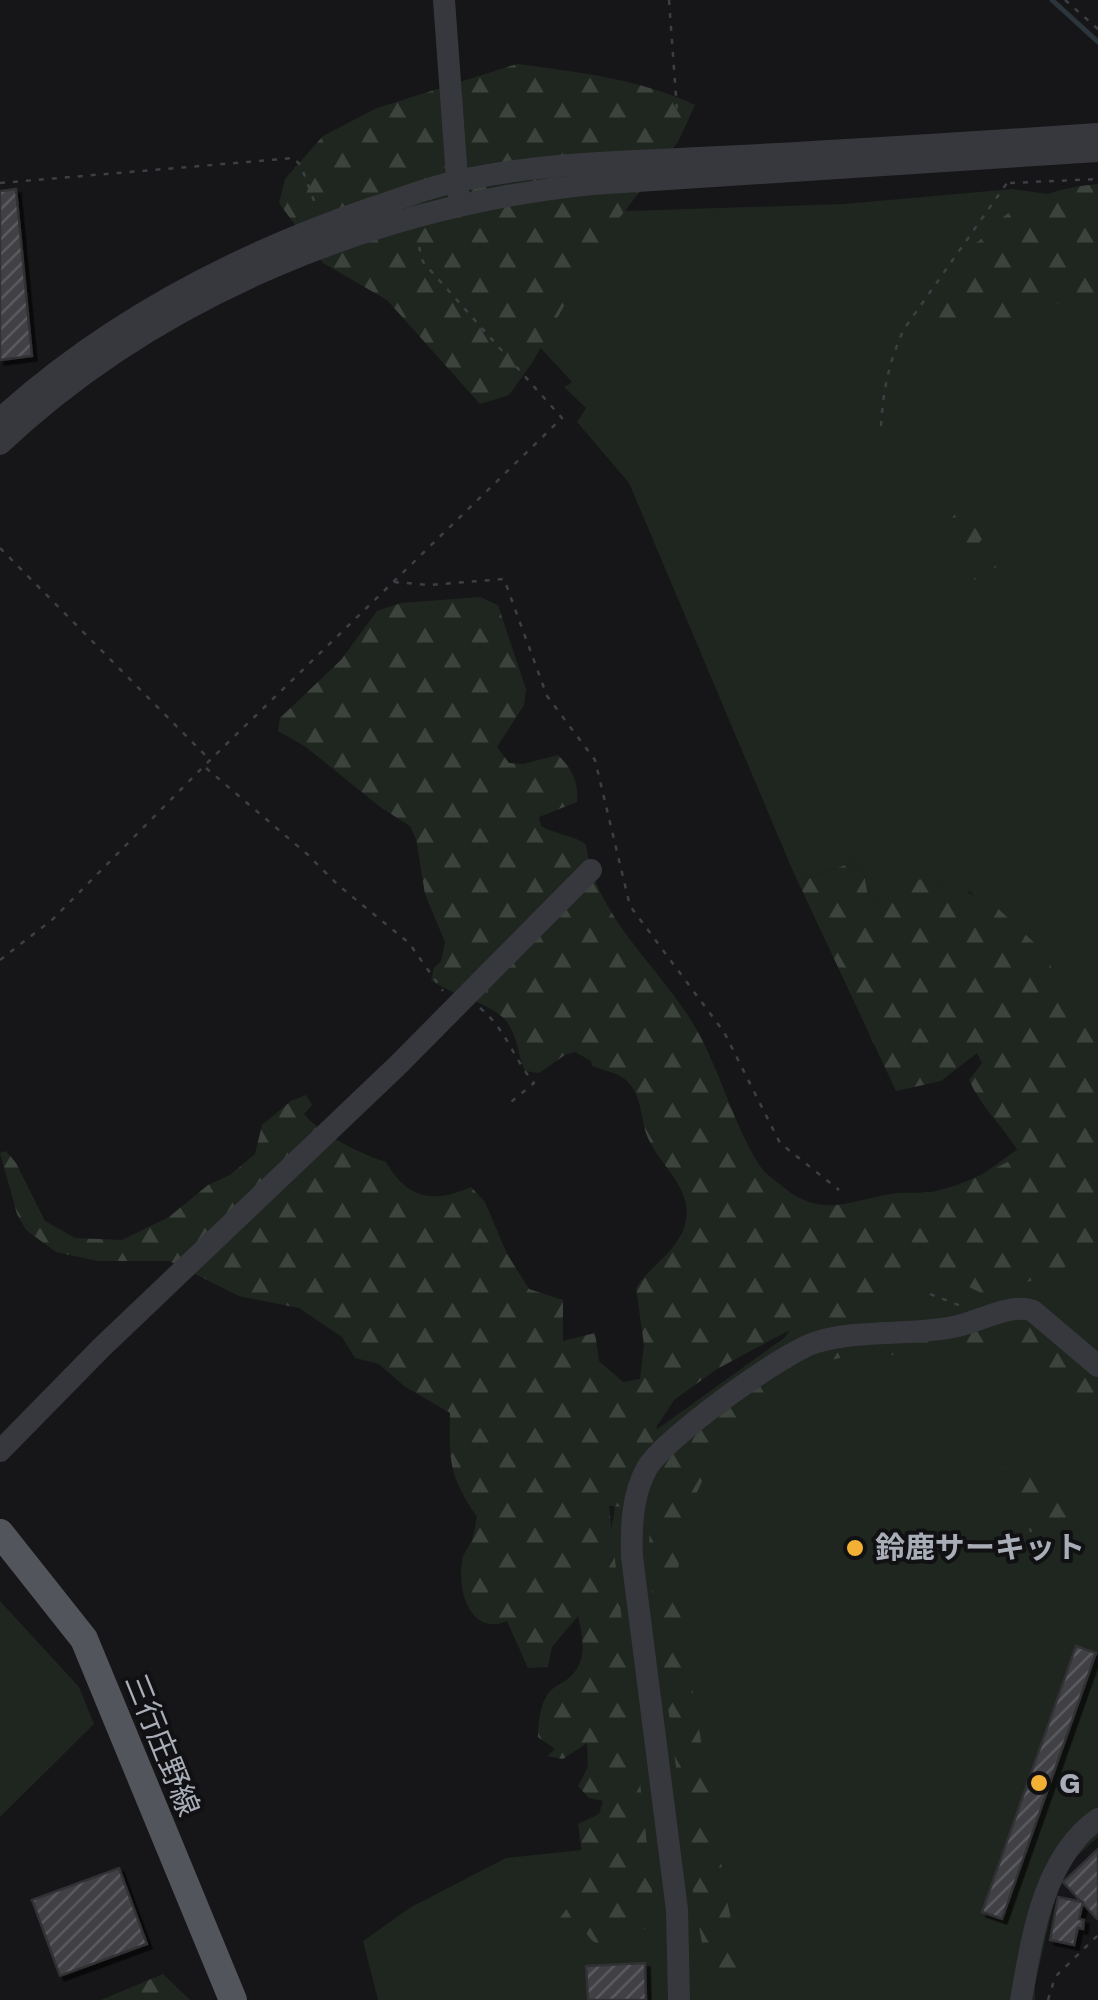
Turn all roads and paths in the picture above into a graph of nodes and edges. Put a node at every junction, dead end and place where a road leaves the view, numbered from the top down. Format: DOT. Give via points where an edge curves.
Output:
graph roads {
  1 [pos="444,0"];
  2 [pos="670,0"];
  3 [pos="1065,0"];
  4 [pos="1098,29"];
  5 [pos="678,110"];
  6 [pos="1098,134"];
  7 [pos="1098,151"];
  8 [pos="1098,179"];
  9 [pos="457,181"];
  10 [pos="0,183"];
  11 [pos="460,206"];
  12 [pos="410,218"];
  13 [pos="323,225"];
  14 [pos="0,419"];
  15 [pos="881,426"];
  16 [pos="0,444"];
  17 [pos="0,548"];
  18 [pos="394,582"];
  19 [pos="210,760"];
  20 [pos="204,766"];
  21 [pos="592,870"];
  22 [pos="0,960"];
  23 [pos="465,995"];
  24 [pos="512,1102"];
  25 [pos="839,1190"];
  26 [pos="930,1294"];
  27 [pos="970,1308"];
  28 [pos="1098,1366"];
  29 [pos="0,1451"];
  30 [pos="0,1534"];
  31 [pos="1098,1819"];
  32 [pos="1098,1935"];
  33 [pos="233,2000"];
  34 [pos="679,2000"];
  35 [pos="1021,2000"];
  36 [pos="1048,2000"];
  1 -- 9 [label="street"];
  2 -- 5 [label="path"];
  3 -- 4 [label="path"];
  6 -- 9 [label="street" via="917,133 699,158 590,162"];
  7 -- 11 [label="street" via="592,184"];
  8 -- 15 [label="path" via="1007,183 904,329 883,393"];
  9 -- 11 [label="street"];
  9 -- 13 [label="street"];
  10 -- 13 [label="path" via="294,158"];
  11 -- 12 [label="street"];
  12 -- 16 [label="street" via="284,262 214,296 88,373"];
  12 -- 18 [label="path" via="423,262 562,418"];
  13 -- 14 [label="street" via="113,331"];
  17 -- 19 [label="path"];
  18 -- 19 [label="path"];
  18 -- 25 [label="path" via="504,579 548,696 596,760 630,906 724,1032 780,1143"];
  19 -- 20 [label="path"];
  20 -- 22 [label="path" via="54,918"];
  20 -- 23 [label="path" via="409,943 444,993"];
  21 -- 23 [label="street"];
  23 -- 24 [label="path" via="507,1035 515,1060 534,1083"];
  23 -- 29 [label="street"];
  26 -- 27 [label="path"];
  28 -- 34 [label="street" via="1021,1308 952,1328 818,1342 780,1360 654,1458 633,1511 632,1557 677,1910"];
  30 -- 33 [label="main road, 三行庄野線" via="84,1639"];
  31 -- 35 [label="street" via="1064,1854 1034,1926"];
  32 -- 36 [label="path" via="1055,1978"];
}
